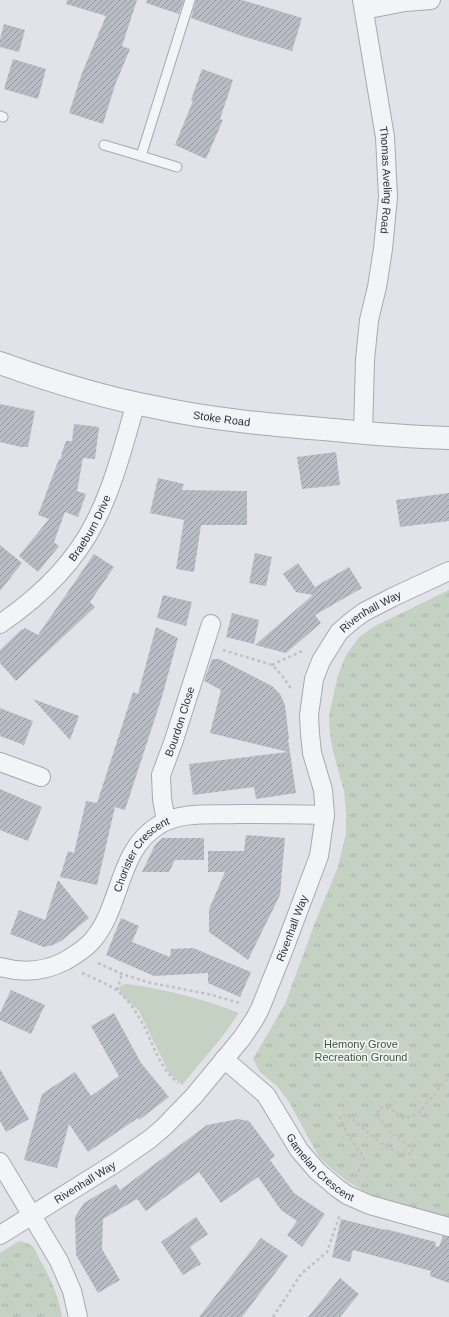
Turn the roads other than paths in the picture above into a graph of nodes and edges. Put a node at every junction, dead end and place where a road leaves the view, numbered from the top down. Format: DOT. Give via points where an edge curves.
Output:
graph roads {
  1 [pos="190,0"];
  2 [pos="431,0"];
  3 [pos="363,5"];
  4 [pos="104,145"];
  5 [pos="141,156"];
  6 [pos="177,166"];
  7 [pos="0,365"];
  8 [pos="136,403"];
  9 [pos="363,433"];
  10 [pos="449,438"];
  11 [pos="449,571"];
  12 [pos="0,624"];
  13 [pos="211,624"];
  14 [pos="0,762"];
  15 [pos="41,777"];
  16 [pos="325,815"];
  17 [pos="166,821"];
  18 [pos="0,967"];
  19 [pos="224,1059"];
  20 [pos="0,1162"];
  21 [pos="32,1216"];
  22 [pos="449,1227"];
  23 [pos="0,1235"];
  24 [pos="78,1317"];
  1 -- 5 [label="lane"];
  2 -- 3 [label="street"];
  3 -- 9 [label="street, Thomas Aveling Road" via="385,137 388,197 383,249 369,320"];
  4 -- 5 [label="lane"];
  5 -- 6 [label="lane"];
  7 -- 8 [label="street, Stoke Road"];
  8 -- 9 [label="street, Stoke Road" via="272,425"];
  8 -- 12 [label="street, Braeburn Drive" via="108,493 95,523 56,576 39,594"];
  9 -- 10 [label="street, Stoke Road"];
  11 -- 16 [label="street, Rivenhall Way" via="364,612 339,632 321,662 314,679 309,715 312,754 323,790"];
  13 -- 17 [label="street, Bourdon Close" via="161,775"];
  14 -- 15 [label="street"];
  16 -- 17 [label="street, Chorister Crescent" via="201,815"];
  16 -- 19 [label="street, Rivenhall Way" via="319,856 260,1009 242,1038"];
  17 -- 18 [label="street, Chorister Crescent" via="135,846 104,922 92,940 59,964 42,970"];
  19 -- 21 [label="street, Rivenhall Way" via="194,1096 164,1127 136,1150"];
  19 -- 22 [label="street, Gamelan Crescent" via="266,1095 308,1161 346,1194 370,1205"];
  20 -- 21 [label="street"];
  21 -- 23 [label="street, Rivenhall Way"];
  21 -- 24 [label="street" via="66,1276"];
}
